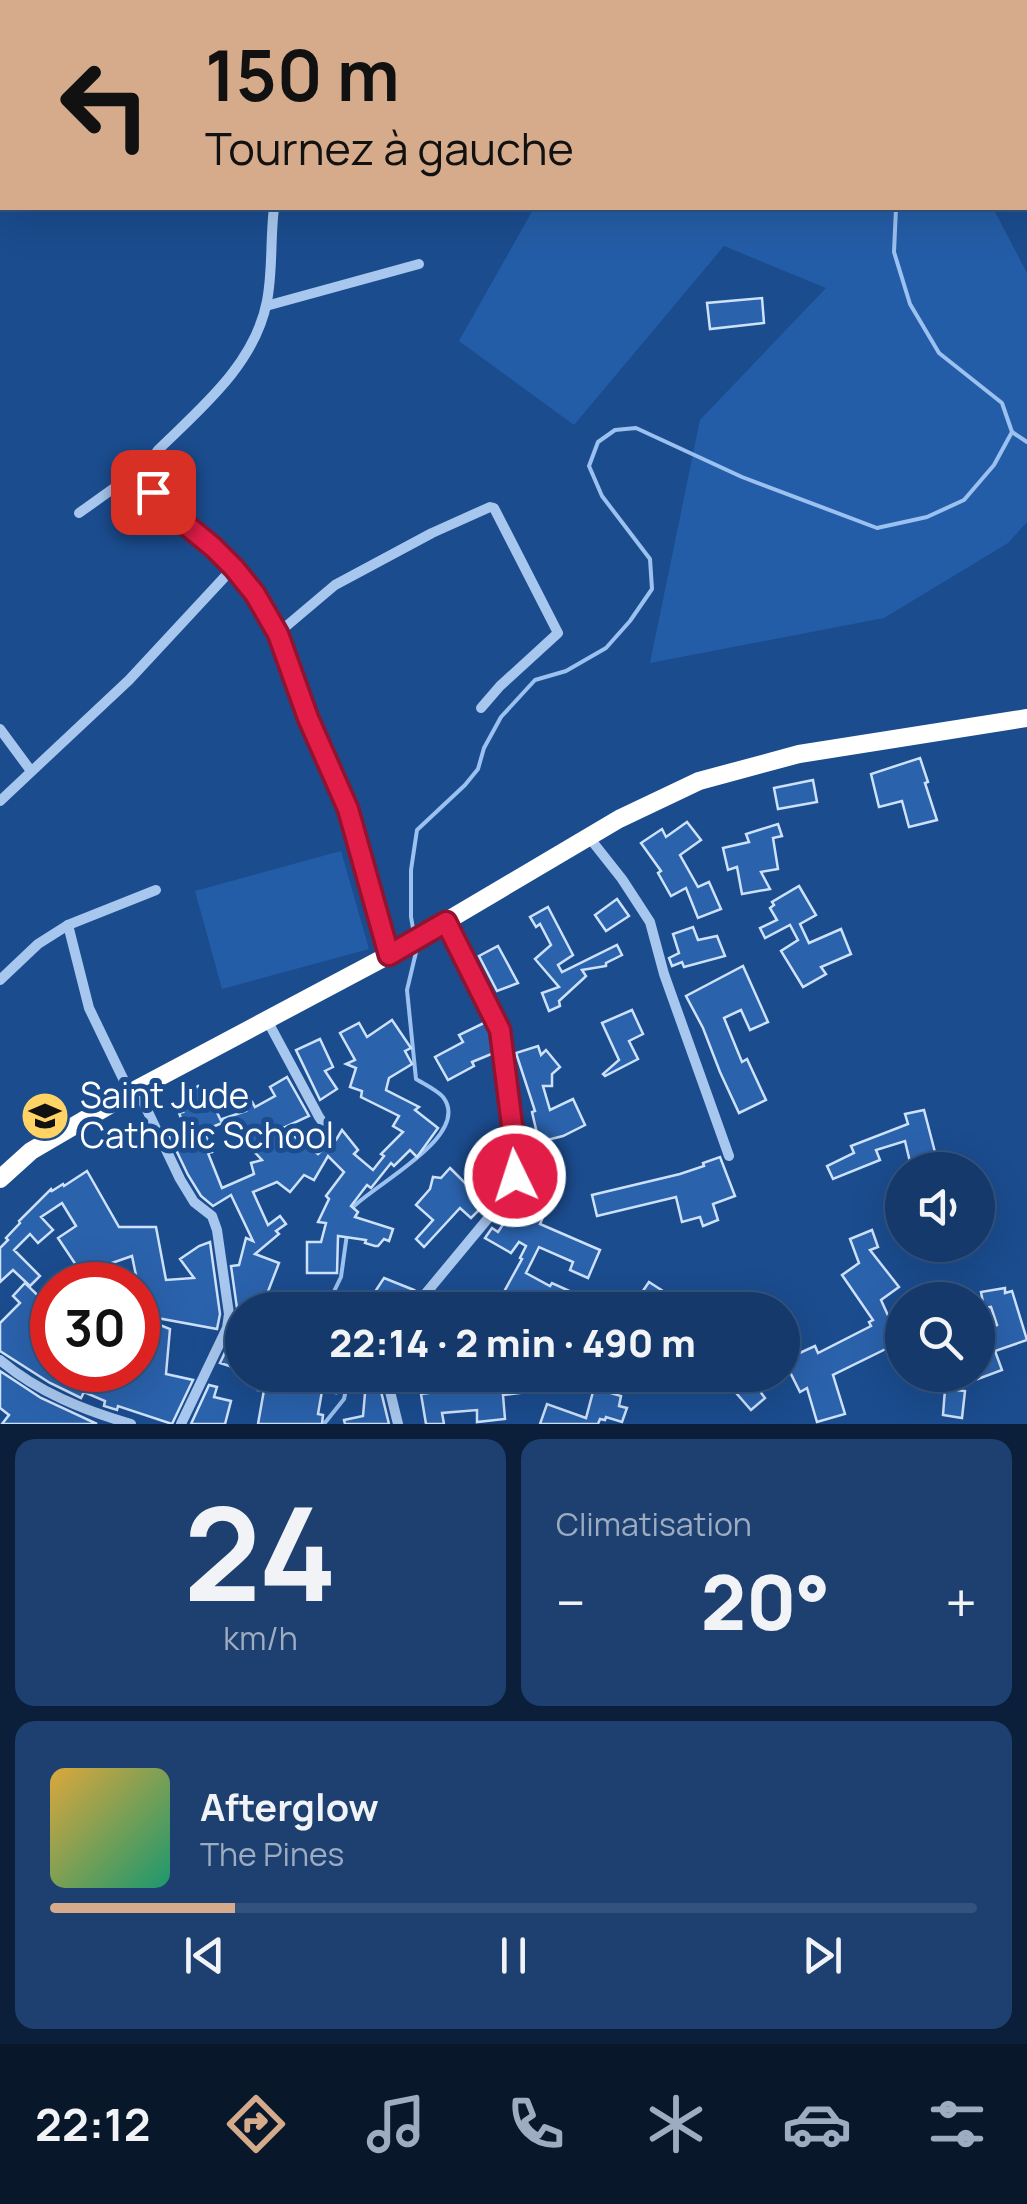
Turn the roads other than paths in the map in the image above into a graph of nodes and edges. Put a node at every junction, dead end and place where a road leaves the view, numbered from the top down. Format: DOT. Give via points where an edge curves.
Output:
graph roads {
  1 [pos="274,210"];
  2 [pos="419,264"];
  3 [pos="266,306"];
  4 [pos="149,462"];
  5 [pos="79,512"];
  6 [pos="234,568"];
  7 [pos="278,634"];
  8 [pos="481,708"];
  9 [pos="1027,718"];
  10 [pos="0,729"];
  11 [pos="32,772"];
  12 [pos="0,801"];
  13 [pos="588,836"];
  14 [pos="156,890"];
  15 [pos="446,922"];
  16 [pos="68,925"];
  17 [pos="394,952"];
  18 [pos="0,980"];
  19 [pos="267,1020"];
  20 [pos="133,1091"];
  21 [pos="330,1133"];
  22 [pos="728,1156"];
  23 [pos="0,1179"];
  24 [pos="427,1292"];
  25 [pos="0,1360"];
  26 [pos="390,1392"];
  27 [pos="131,1424"];
  28 [pos="181,1424"];
  29 [pos="398,1424"];
  1 -- 3 [label="street"];
  2 -- 3 [label="street"];
  3 -- 4 [label="street" via="246,354"];
  4 -- 5 [label="street"];
  4 -- 6 [label="street" via="162,505"];
  6 -- 7 [label="street"];
  6 -- 11 [label="street"];
  7 -- 8 [label="street" via="335,584 494,508 558,633"];
  7 -- 17 [label="street" via="348,809"];
  9 -- 13 [label="highway" via="799,754 720,774"];
  10 -- 11 [label="street"];
  11 -- 12 [label="street"];
  13 -- 15 [label="highway"];
  13 -- 22 [label="street" via="650,922"];
  14 -- 16 [label="street"];
  15 -- 17 [label="highway"];
  15 -- 24 [label="street" via="500,1030 515,1176 509,1193"];
  16 -- 18 [label="street"];
  16 -- 20 [label="street" via="89,1008"];
  17 -- 19 [label="highway"];
  19 -- 20 [label="highway"];
  19 -- 21 [label="street"];
  20 -- 23 [label="highway" via="31,1151"];
  20 -- 28 [label="street" via="180,1179 217,1230 227,1328"];
  25 -- 27 [label="street" via="74,1406"];
  26 -- 29 [label="street"];
}
